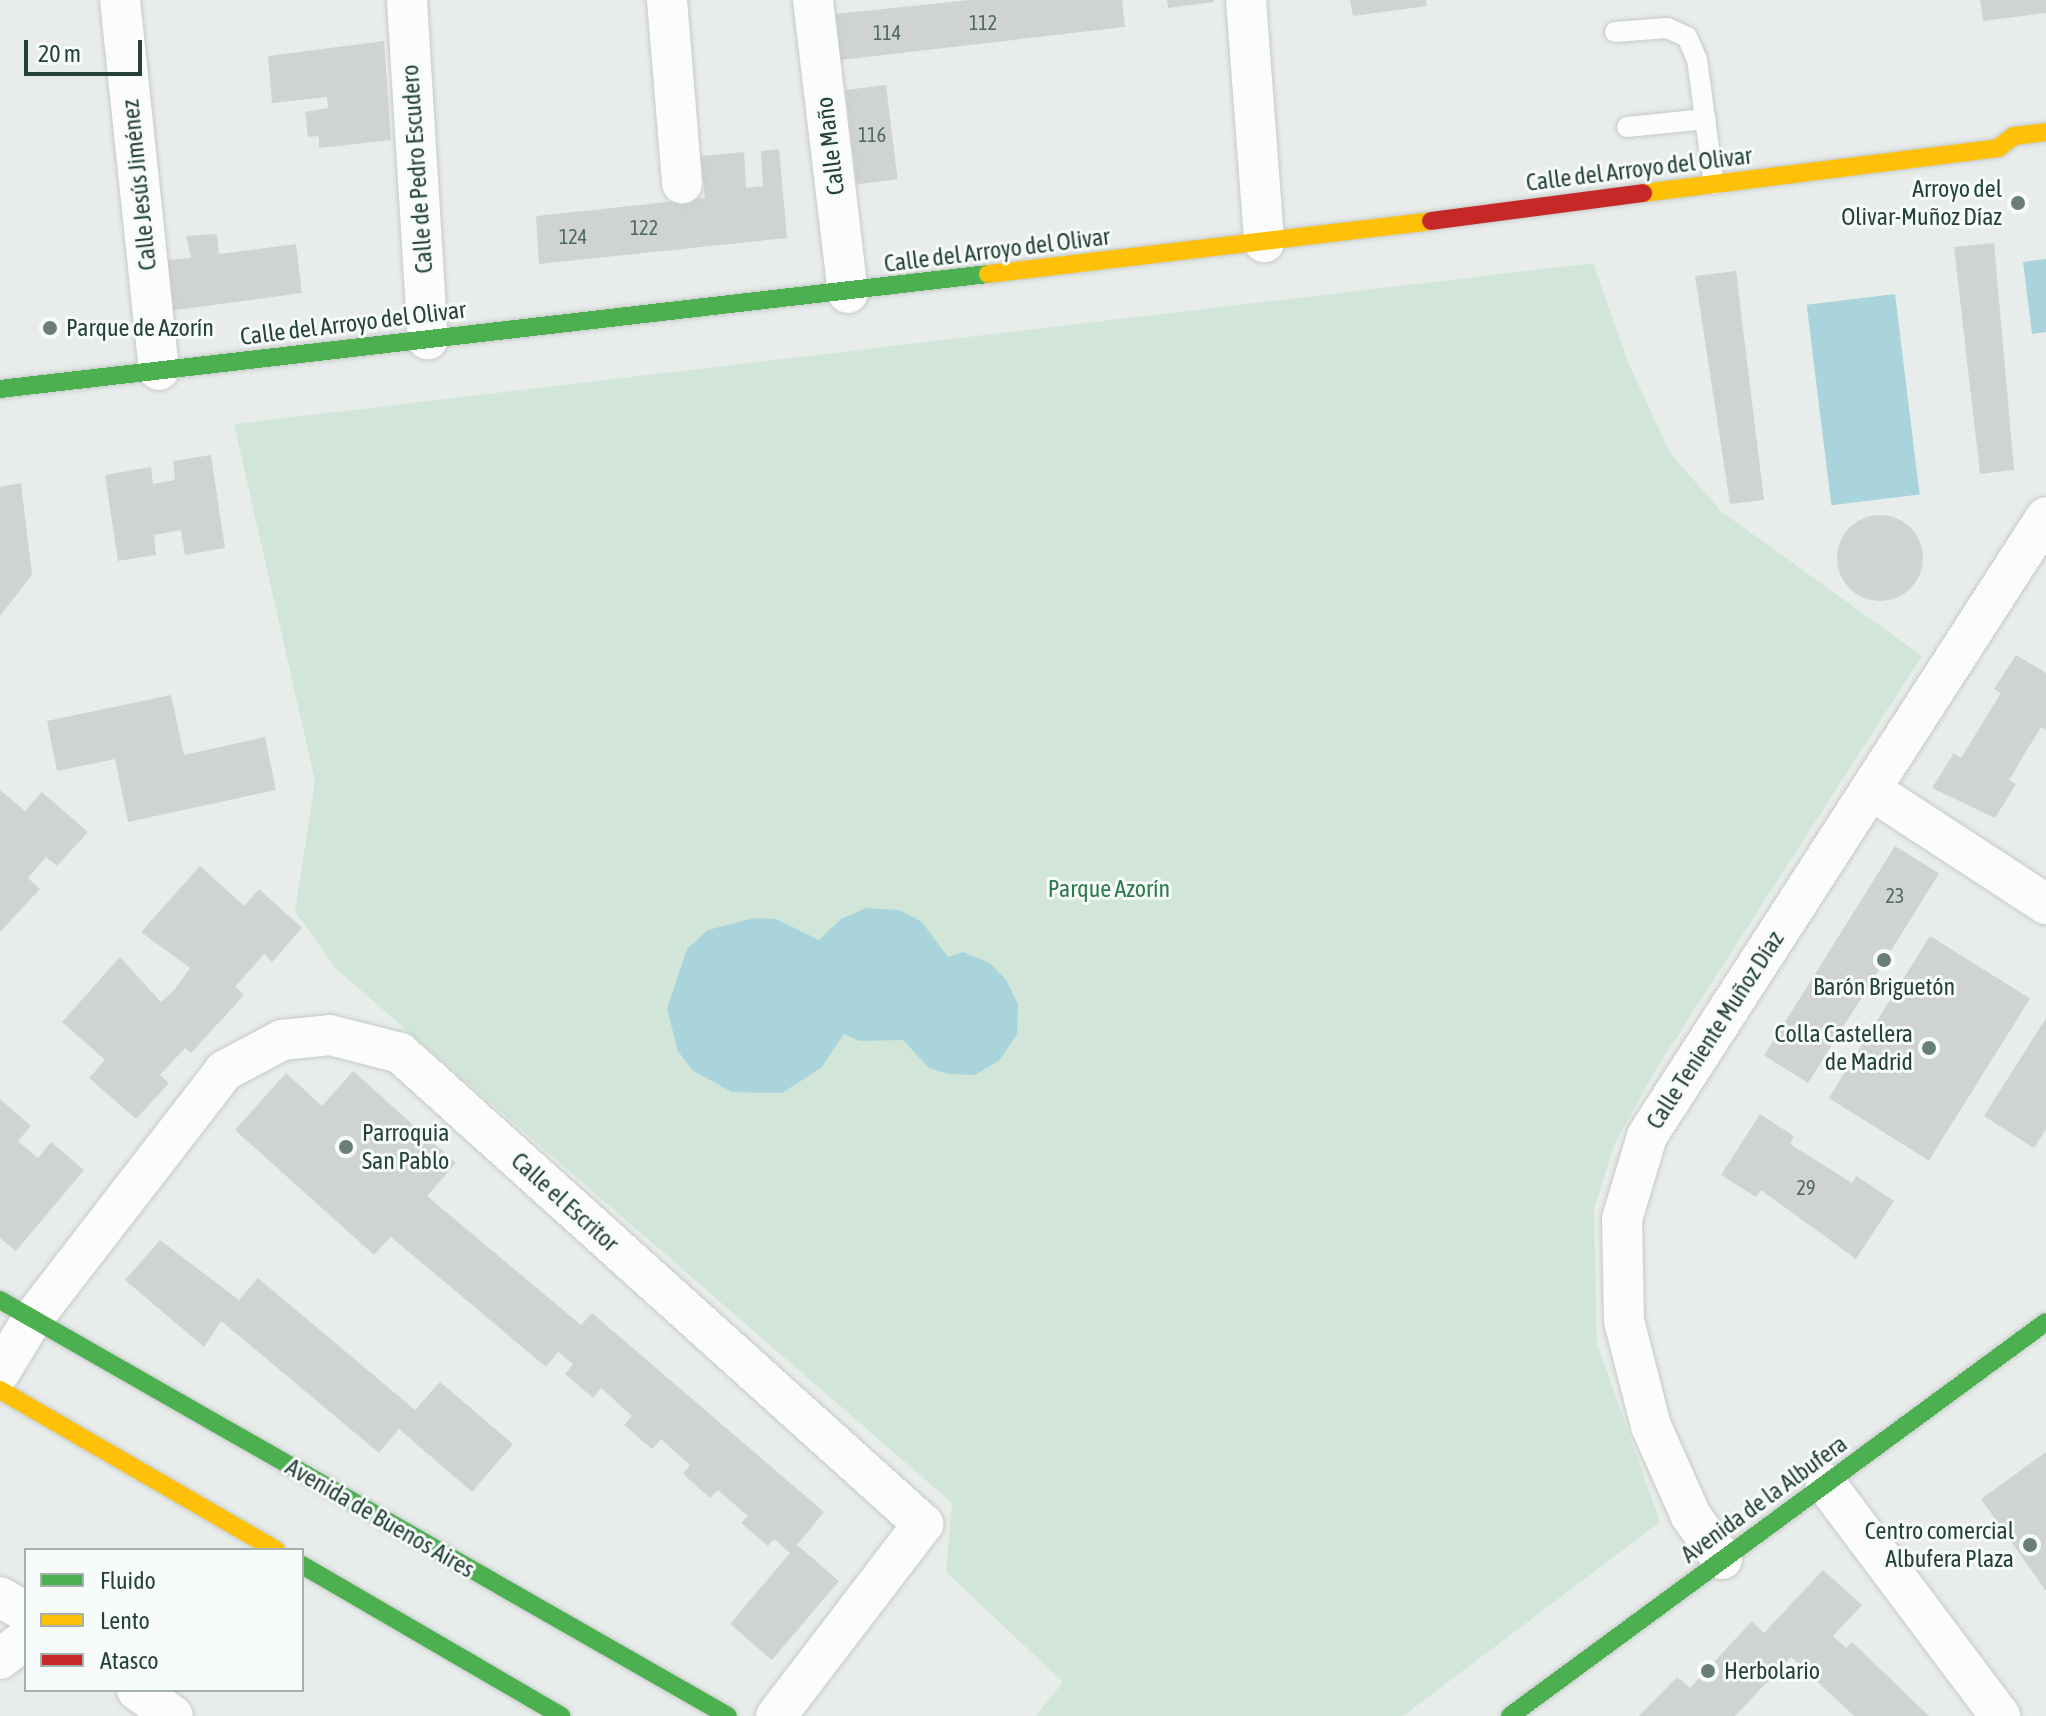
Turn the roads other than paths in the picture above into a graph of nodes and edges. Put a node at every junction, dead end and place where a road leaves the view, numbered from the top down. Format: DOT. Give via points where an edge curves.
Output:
graph roads {
  1 [pos="120,0"];
  2 [pos="407,0"];
  3 [pos="667,0"];
  4 [pos="813,0"];
  5 [pos="1246,0"];
  6 [pos="1615,32"];
  7 [pos="1706,119"];
  8 [pos="1627,127"];
  9 [pos="2046,132"];
  10 [pos="1998,148"];
  11 [pos="2016,158"];
  12 [pos="682,183"];
  13 [pos="1714,184"];
  14 [pos="1264,242"];
  15 [pos="848,293"];
  16 [pos="428,339"];
  17 [pos="159,370"];
  18 [pos="0,389"];
  19 [pos="2046,517"];
  20 [pos="1871,790"];
  21 [pos="2046,904"];
  22 [pos="16,1311"];
  23 [pos="2046,1322"];
  24 [pos="0,1372"];
  25 [pos="0,1390"];
  26 [pos="1826,1484"];
  27 [pos="273,1548"];
  28 [pos="1722,1559"];
  29 [pos="304,1566"];
  30 [pos="0,1597"];
  31 [pos="24,1611"];
  32 [pos="24,1641"];
  33 [pos="0,1659"];
  34 [pos="140,1692"];
  35 [pos="173,1716"];
  36 [pos="561,1716"];
  37 [pos="728,1716"];
  38 [pos="776,1716"];
  39 [pos="1510,1716"];
  40 [pos="2000,1716"];
  1 -- 17 [label="street, Calle Jesús Jiménez"];
  2 -- 16 [label="street, Calle de Pedro Escudero"];
  3 -- 12 [label="street"];
  4 -- 15 [label="street, Calle Maño"];
  5 -- 14 [label="street"];
  6 -- 7 [label="lane" via="1667,28 1687,37"];
  7 -- 8 [label="lane"];
  7 -- 13 [label="lane"];
  9 -- 10 [label="street, Calle del Arroyo del Olivar" via="2014,136"];
  10 -- 11 [label="street"];
  10 -- 13 [label="street, Calle del Arroyo del Olivar"];
  13 -- 14 [label="street, Calle del Arroyo del Olivar"];
  14 -- 15 [label="street, Calle del Arroyo del Olivar"];
  15 -- 16 [label="street, Calle del Arroyo del Olivar"];
  16 -- 17 [label="street, Calle del Arroyo del Olivar"];
  17 -- 18 [label="street, Calle del Arroyo del Olivar"];
  19 -- 20 [label="street, Calle Teniente Muñoz Díaz"];
  20 -- 21 [label="street"];
  20 -- 28 [label="street, Calle Teniente Muñoz Díaz" via="1647,1136 1622,1219 1624,1321 1651,1426 1691,1516"];
  22 -- 24 [label="street"];
  22 -- 37 [label="street, Avenida de Buenos Aires"];
  22 -- 38 [label="street, Calle el Escritor" via="224,1071 282,1040 330,1035 400,1053 923,1524"];
  23 -- 26 [label="street, Avenida de la Albufera"];
  25 -- 27 [label="street"];
  26 -- 28 [label="street, Avenida de la Albufera"];
  26 -- 40 [label="street"];
  28 -- 39 [label="street, Avenida de la Albufera"];
  29 -- 36 [label="street"];
  30 -- 31 [label="street"];
  32 -- 33 [label="street"];
  34 -- 35 [label="street"];
}
